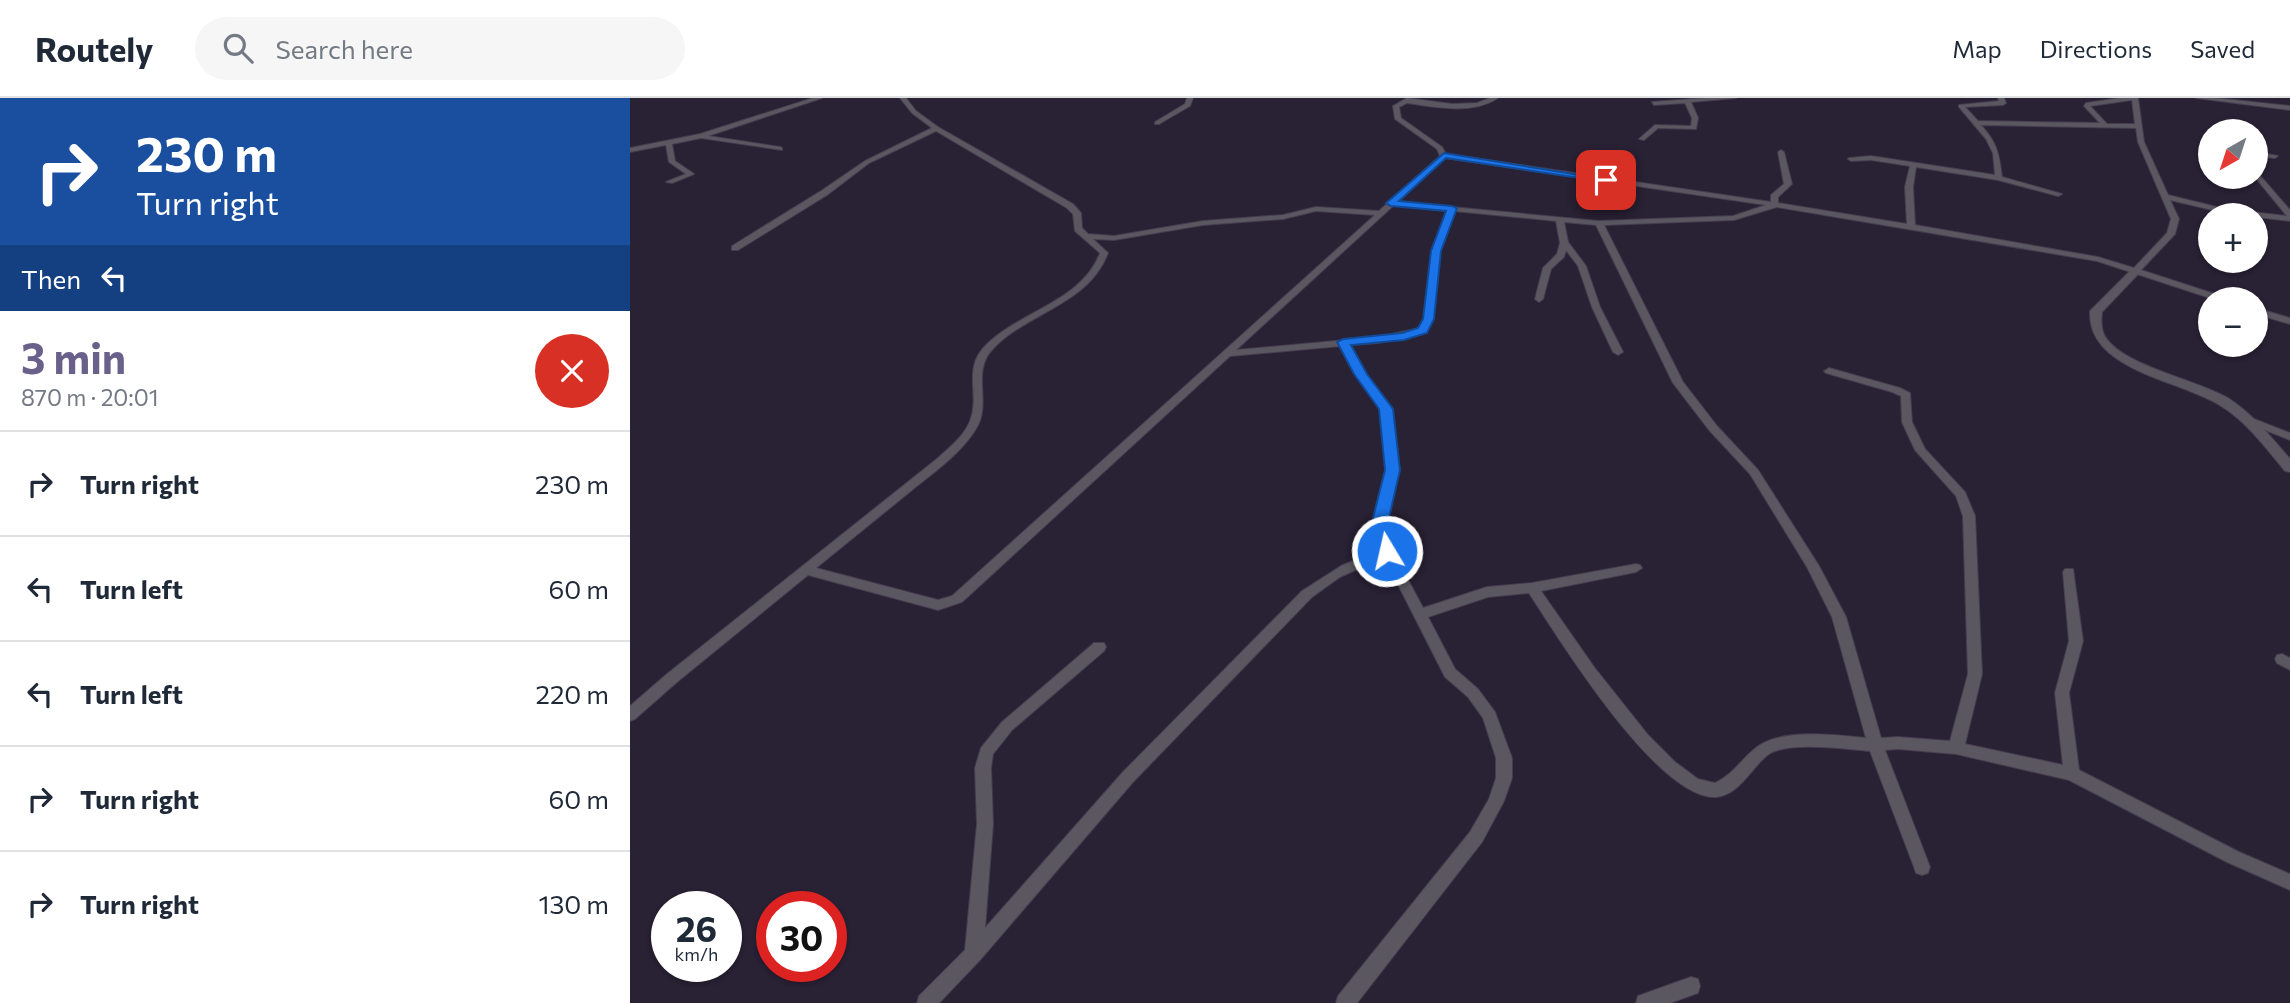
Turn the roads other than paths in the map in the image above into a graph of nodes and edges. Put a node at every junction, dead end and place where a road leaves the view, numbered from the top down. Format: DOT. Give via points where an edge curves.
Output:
graph roads {
  1 [pos="820,98"];
  2 [pos="903,98"];
  3 [pos="1191,98"];
  4 [pos="1495,98"];
  5 [pos="1733,98"];
  6 [pos="2001,98"];
  7 [pos="2134,98"];
  8 [pos="2199,98"];
  9 [pos="1408,99"];
  10 [pos="1654,103"];
  11 [pos="1688,103"];
  12 [pos="2290,108"];
  13 [pos="1157,122"];
  14 [pos="1977,123"];
  15 [pos="2105,125"];
  16 [pos="2139,126"];
  17 [pos="936,128"];
  18 [pos="701,136"];
  19 [pos="1642,139"];
  20 [pos="670,144"];
  21 [pos="780,149"];
  22 [pos="630,150"];
  23 [pos="1780,152"];
  24 [pos="2268,155"];
  25 [pos="1444,156"];
  26 [pos="2275,156"];
  27 [pos="1851,159"];
  28 [pos="1913,166"];
  29 [pos="1999,178"];
  30 [pos="670,182"];
  31 [pos="2268,189"];
  32 [pos="2058,194"];
  33 [pos="2165,197"];
  34 [pos="1391,203"];
  35 [pos="1775,205"];
  36 [pos="1452,208"];
  37 [pos="1380,213"];
  38 [pos="2290,217"];
  39 [pos="1560,220"];
  40 [pos="1599,223"];
  41 [pos="1911,227"];
  42 [pos="1084,236"];
  43 [pos="1564,243"];
  44 [pos="735,248"];
  45 [pos="2137,270"];
  46 [pos="2198,291"];
  47 [pos="1539,299"];
  48 [pos="2268,315"];
  49 [pos="2290,321"];
  50 [pos="1343,342"];
  51 [pos="1618,352"];
  52 [pos="1223,354"];
  53 [pos="1829,371"];
  54 [pos="2249,420"];
  55 [pos="2290,438"];
  56 [pos="2290,468"];
  57 [pos="1387,551"];
  58 [pos="1636,568"];
  59 [pos="806,570"];
  60 [pos="2069,572"];
  61 [pos="1532,588"];
  62 [pos="1420,614"];
  63 [pos="1099,647"];
  64 [pos="630,715"];
  65 [pos="1875,745"];
  66 [pos="1956,748"];
  67 [pos="2072,774"];
  68 [pos="1922,867"];
  69 [pos="2290,882"];
  70 [pos="974,954"];
  71 [pos="1691,986"];
  72 [pos="926,1003"];
  73 [pos="1345,1003"];
  74 [pos="1645,1003"];
  1 -- 18 [label="street"];
  2 -- 17 [label="street"];
  3 -- 13 [label="street" via="1188,105"];
  4 -- 9 [label="street" via="1442,105"];
  5 -- 11 [label="street"];
  6 -- 14 [label="street" via="2003,103 1960,107"];
  7 -- 15 [label="street" via="2088,104"];
  7 -- 16 [label="street"];
  8 -- 12 [label="street"];
  9 -- 25 [label="street" via="1396,106 1398,119 1440,148"];
  10 -- 11 [label="street"];
  11 -- 19 [label="street" via="1694,128 1657,126"];
  14 -- 15 [label="street"];
  14 -- 29 [label="street" via="1997,153"];
  15 -- 16 [label="street"];
  16 -- 33 [label="street" via="2141,142"];
  17 -- 42 [label="street" via="1070,206"];
  17 -- 44 [label="street" via="867,162"];
  18 -- 20 [label="street"];
  18 -- 21 [label="street"];
  20 -- 22 [label="street"];
  20 -- 30 [label="street" via="672,162 691,174"];
  23 -- 35 [label="street" via="1788,184 1774,197"];
  24 -- 26 [label="street"];
  25 -- 34 [label="street"];
  25 -- 35 [label="street"];
  27 -- 28 [label="street"];
  28 -- 29 [label="street"];
  28 -- 41 [label="street"];
  29 -- 32 [label="street"];
  31 -- 38 [label="street"];
  33 -- 38 [label="street" via="2225,211"];
  33 -- 45 [label="street" via="2175,219 2171,234"];
  34 -- 36 [label="street"];
  34 -- 37 [label="street"];
  35 -- 40 [label="street" via="1734,218"];
  35 -- 41 [label="street"];
  36 -- 39 [label="street"];
  36 -- 50 [label="street" via="1436,251 1429,319 1423,330"];
  37 -- 42 [label="street" via="1316,209 1114,238"];
  37 -- 52 [label="street"];
  39 -- 40 [label="street"];
  39 -- 43 [label="street"];
  40 -- 65 [label="street" via="1678,383 1754,472 1813,566 1839,617"];
  41 -- 45 [label="street"];
  42 -- 59 [label="street" via="1104,253 1096,271 991,346 977,363 977,416 968,434"];
  43 -- 47 [label="street" via="1561,255 1547,268"];
  43 -- 51 [label="street" via="1583,265 1595,305"];
  45 -- 46 [label="street"];
  45 -- 54 [label="street" via="2096,311 2095,323 2105,344 2140,365 2201,388"];
  48 -- 49 [label="street"];
  50 -- 52 [label="street"];
  50 -- 57 [label="street" via="1386,409 1393,470 1381,518"];
  52 -- 59 [label="street" via="957,599 938,605"];
  53 -- 66 [label="street" via="1906,395 1907,422 1920,450 1966,503 1975,674"];
  54 -- 55 [label="street"];
  54 -- 56 [label="street"];
  57 -- 62 [label="street"];
  57 -- 70 [label="street" via="1349,565 1307,594 1128,777"];
  58 -- 61 [label="street"];
  59 -- 64 [label="street"];
  60 -- 67 [label="street" via="2076,641 2062,693"];
  61 -- 62 [label="street" via="1487,592"];
  61 -- 65 [label="street" via="1650,750 1686,780 1711,791 1720,789 1766,749 1808,741"];
  62 -- 73 [label="street" via="1450,674 1473,693 1490,716 1504,758 1504,778 1476,837"];
  63 -- 70 [label="street" via="1007,726 986,752"];
  65 -- 66 [label="street"];
  65 -- 68 [label="street"];
  66 -- 67 [label="street"];
  67 -- 69 [label="street"];
  70 -- 72 [label="street"];
  71 -- 74 [label="street"];
}
